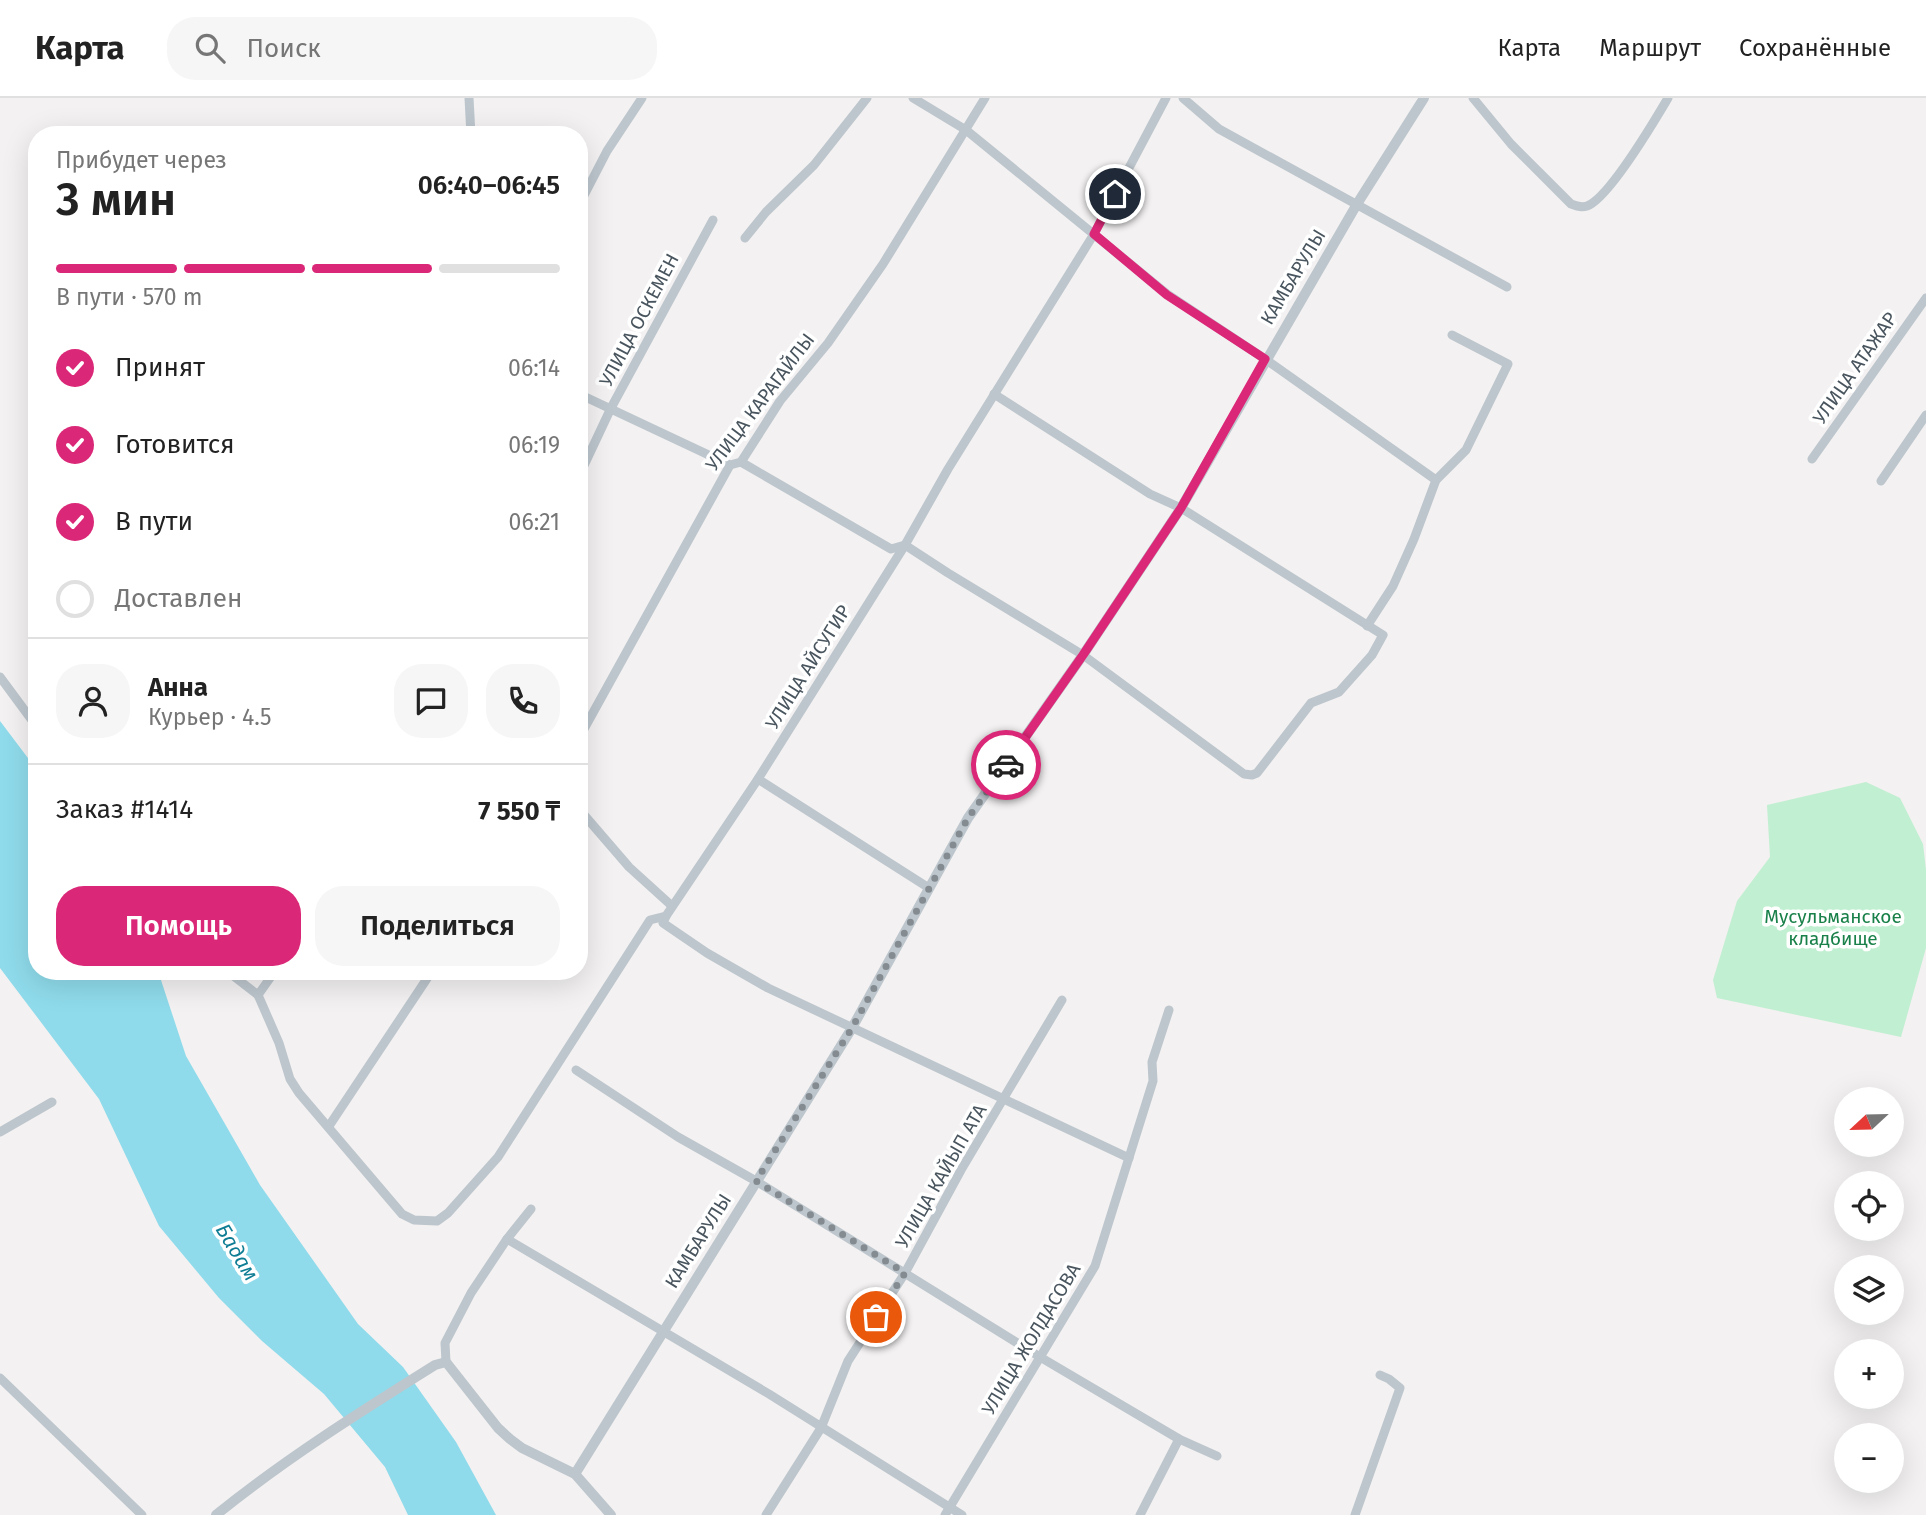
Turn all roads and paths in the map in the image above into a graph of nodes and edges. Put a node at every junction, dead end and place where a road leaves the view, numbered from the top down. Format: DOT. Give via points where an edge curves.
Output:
graph roads {
  1 [pos="469,98"];
  2 [pos="642,98"];
  3 [pos="867,98"];
  4 [pos="913,98"];
  5 [pos="985,98"];
  6 [pos="1166,98"];
  7 [pos="1183,98"];
  8 [pos="1424,98"];
  9 [pos="1473,98"];
  10 [pos="1668,98"];
  11 [pos="471,126"];
  12 [pos="965,130"];
  13 [pos="588,188"];
  14 [pos="1357,204"];
  15 [pos="713,219"];
  16 [pos="1094,234"];
  17 [pos="745,238"];
  18 [pos="1507,287"];
  19 [pos="1926,298"];
  20 [pos="1452,335"];
  21 [pos="1265,359"];
  22 [pos="994,394"];
  23 [pos="588,398"];
  24 [pos="611,408"];
  25 [pos="1926,415"];
  26 [pos="588,457"];
  27 [pos="1812,459"];
  28 [pos="741,462"];
  29 [pos="730,466"];
  30 [pos="1436,480"];
  31 [pos="1881,481"];
  32 [pos="1181,508"];
  33 [pos="905,545"];
  34 [pos="1367,626"];
  35 [pos="1083,655"];
  36 [pos="0,677"];
  37 [pos="28,715"];
  38 [pos="588,722"];
  39 [pos="758,779"];
  40 [pos="588,819"];
  41 [pos="929,888"];
  42 [pos="672,906"];
  43 [pos="666,916"];
  44 [pos="239,980"];
  45 [pos="269,980"];
  46 [pos="426,980"];
  47 [pos="258,995"];
  48 [pos="1062,1000"];
  49 [pos="1169,1010"];
  50 [pos="852,1028"];
  51 [pos="576,1070"];
  52 [pos="1005,1100"];
  53 [pos="52,1102"];
  54 [pos="328,1126"];
  55 [pos="0,1132"];
  56 [pos="1129,1158"];
  57 [pos="756,1181"];
  58 [pos="531,1209"];
  59 [pos="508,1239"];
  60 [pos="905,1273"];
  61 [pos="663,1332"];
  62 [pos="1040,1357"];
  63 [pos="446,1362"];
  64 [pos="1380,1375"];
  65 [pos="0,1378"];
  66 [pos="821,1428"];
  67 [pos="1180,1439"];
  68 [pos="1217,1456"];
  69 [pos="575,1474"];
  70 [pos="948,1511"];
  71 [pos="142,1515"];
  72 [pos="216,1515"];
  73 [pos="611,1515"];
  74 [pos="766,1515"];
  75 [pos="962,1515"];
  76 [pos="1140,1515"];
  77 [pos="1355,1515"];
  1 -- 11 [label="street"];
  2 -- 13 [label="street"];
  3 -- 17 [label="street" via="814,165"];
  4 -- 12 [label="street"];
  5 -- 12 [label="street, УЛИЦА КАРАГАЙЛЫ"];
  6 -- 16 [label="street, УЛИЦА АЙСУГИР"];
  7 -- 14 [label="street" via="1219,129"];
  8 -- 14 [label="street, КАМБАРУЛЫ"];
  9 -- 10 [label="street" via="1511,144 1571,204 1580,207 1590,205 1610,187"];
  12 -- 16 [label="street"];
  12 -- 28 [label="street, УЛИЦА КАРАГАЙЛЫ" via="883,264 828,343 780,401"];
  14 -- 18 [label="street"];
  14 -- 21 [label="street, КАМБАРУЛЫ"];
  15 -- 24 [label="street, УЛИЦА ОСКЕМЕН"];
  16 -- 21 [label="street" via="1167,295"];
  16 -- 22 [label="street, УЛИЦА АЙСУГИР"];
  19 -- 27 [label="street, УЛИЦА АТАЖАР"];
  20 -- 30 [label="street" via="1508,364 1466,450"];
  21 -- 30 [label="street"];
  21 -- 32 [label="street, КАМБАРУЛЫ"];
  22 -- 32 [label="street" via="1150,494"];
  22 -- 33 [label="street, УЛИЦА АЙСУГИР"];
  23 -- 24 [label="street"];
  24 -- 26 [label="street, УЛИЦА ОСКЕМЕН"];
  24 -- 29 [label="street"];
  25 -- 31 [label="street"];
  28 -- 29 [label="street, УЛИЦА КАРАГАЙЛЫ"];
  28 -- 33 [label="street" via="891,549"];
  29 -- 38 [label="street, УЛИЦА КАРАГАЙЛЫ"];
  30 -- 34 [label="street" via="1393,586"];
  32 -- 34 [label="street"];
  32 -- 35 [label="street, КАМБАРУЛЫ"];
  33 -- 35 [label="street"];
  33 -- 39 [label="street, УЛИЦА АЙСУГИР"];
  34 -- 35 [label="street" via="1383,635 1371,655 1339,692 1311,703 1252,775 1244,774"];
  35 -- 41 [label="street, КАМБАРУЛЫ" via="968,818"];
  36 -- 37 [label="street"];
  39 -- 41 [label="street"];
  39 -- 42 [label="street, УЛИЦА АЙСУГИР"];
  40 -- 42 [label="street" via="629,867"];
  41 -- 50 [label="street, КАМБАРУЛЫ"];
  42 -- 43 [label="street, УЛИЦА АЙСУГИР"];
  43 -- 50 [label="street" via="663,923 707,953"];
  43 -- 54 [label="street, УЛИЦА АЙСУГИР" via="650,920 498,1157 437,1221 414,1220 402,1214"];
  44 -- 47 [label="street"];
  45 -- 47 [label="street"];
  46 -- 54 [label="street"];
  47 -- 54 [label="street" via="290,1079"];
  48 -- 52 [label="street, УЛИЦА КАЙЫП АТА"];
  49 -- 56 [label="street, УЛИЦА ЖОЛДАСОВА"];
  50 -- 52 [label="street"];
  50 -- 57 [label="street, КАМБАРУЛЫ"];
  51 -- 57 [label="street"];
  52 -- 56 [label="street"];
  52 -- 60 [label="street, УЛИЦА КАЙЫП АТА"];
  53 -- 55 [label="street"];
  56 -- 62 [label="street, УЛИЦА ЖОЛДАСОВА" via="1095,1266"];
  57 -- 60 [label="street"];
  57 -- 61 [label="street, КАМБАРУЛЫ"];
  58 -- 59 [label="street"];
  59 -- 61 [label="street"];
  59 -- 63 [label="street" via="444,1343"];
  60 -- 62 [label="street"];
  60 -- 66 [label="street, УЛИЦА КАЙЫП АТА" via="848,1361"];
  61 -- 66 [label="street"];
  61 -- 69 [label="street, КАМБАРУЛЫ"];
  62 -- 67 [label="street"];
  62 -- 70 [label="street, УЛИЦА ЖОЛДАСОВА"];
  63 -- 69 [label="street" via="510,1439"];
  63 -- 72 [label="street" via="316,1440"];
  64 -- 77 [label="street" via="1400,1388"];
  65 -- 71 [label="street"];
  66 -- 70 [label="street"];
  66 -- 74 [label="street, УЛИЦА КАЙЫП АТА"];
  67 -- 68 [label="street"];
  67 -- 76 [label="street"];
  69 -- 73 [label="street"];
  70 -- 75 [label="street"];
}
